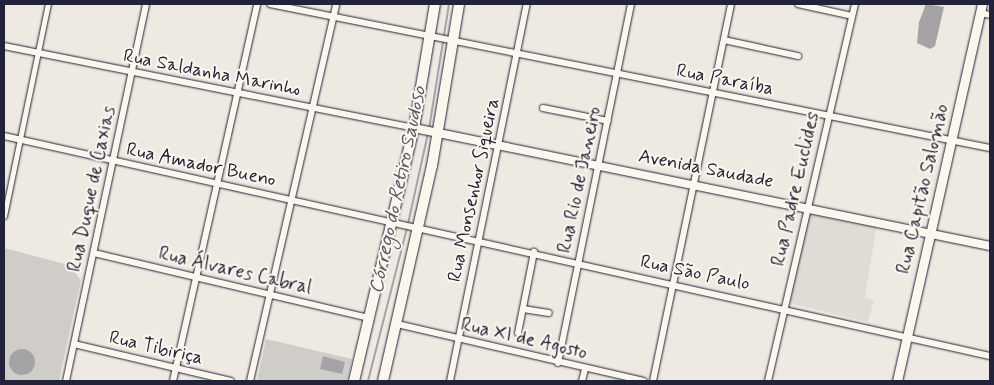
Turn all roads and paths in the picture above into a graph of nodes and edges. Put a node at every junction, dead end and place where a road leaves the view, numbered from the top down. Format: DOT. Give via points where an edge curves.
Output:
graph roads {
  1 [pos="48,4"];
  2 [pos="146,4"];
  3 [pos="257,4"];
  4 [pos="270,4"];
  5 [pos="336,4"];
  6 [pos="435,4"];
  7 [pos="459,4"];
  8 [pos="526,4"];
  9 [pos="631,4"];
  10 [pos="731,4"];
  11 [pos="798,4"];
  12 [pos="855,4"];
  13 [pos="981,8"];
  14 [pos="990,15"];
  15 [pos="852,16"];
  16 [pos="333,17"];
  17 [pos="434,35"];
  18 [pos="452,39"];
  19 [pos="724,40"];
  20 [pos="4,46"];
  21 [pos="38,53"];
  22 [pos="517,54"];
  23 [pos="798,56"];
  24 [pos="132,72"];
  25 [pos="618,74"];
  26 [pos="237,92"];
  27 [pos="712,92"];
  28 [pos="312,108"];
  29 [pos="543,108"];
  30 [pos="828,116"];
  31 [pos="608,122"];
  32 [pos="417,129"];
  33 [pos="436,133"];
  34 [pos="4,136"];
  35 [pos="20,140"];
  36 [pos="951,140"];
  37 [pos="500,145"];
  38 [pos="990,148"];
  39 [pos="113,160"];
  40 [pos="599,164"];
  41 [pos="217,184"];
  42 [pos="694,184"];
  43 [pos="292,200"];
  44 [pos="807,206"];
  45 [pos="4,216"];
  46 [pos="396,222"];
  47 [pos="417,226"];
  48 [pos="930,233"];
  49 [pos="479,240"];
  50 [pos="990,246"];
  51 [pos="534,252"];
  52 [pos="94,253"];
  53 [pos="579,262"];
  54 [pos="196,277"];
  55 [pos="674,284"];
  56 [pos="269,294"];
  57 [pos="785,308"];
  58 [pos="523,309"];
  59 [pos="549,313"];
  60 [pos="368,318"];
  61 [pos="397,324"];
  62 [pos="518,333"];
  63 [pos="907,337"];
  64 [pos="458,338"];
  65 [pos="74,344"];
  66 [pos="990,356"];
  67 [pos="558,363"];
  68 [pos="176,369"];
  69 [pos="585,369"];
  70 [pos="66,381"];
  71 [pos="173,381"];
  72 [pos="231,381"];
  73 [pos="250,381"];
  74 [pos="354,381"];
  75 [pos="383,381"];
  76 [pos="450,381"];
  77 [pos="582,381"];
  78 [pos="644,381"];
  79 [pos="653,381"];
  80 [pos="768,381"];
  81 [pos="897,381"];
  1 -- 21 [label="street"];
  2 -- 24 [label="street, Rua Duque de Caxias"];
  3 -- 26 [label="street"];
  4 -- 16 [label="street, Rua Paraíba"];
  5 -- 16 [label="street"];
  6 -- 17 [label="main road"];
  7 -- 18 [label="main road"];
  8 -- 22 [label="street, Rua Monsenhor Siqueira"];
  9 -- 25 [label="street, Rua Rio de Janeiro"];
  10 -- 19 [label="street"];
  11 -- 15 [label="street"];
  12 -- 15 [label="street, Rua Padre Euclides"];
  13 -- 14 [label="street"];
  13 -- 36 [label="main road, Rua Capitão Salomão"];
  15 -- 30 [label="street, Rua Padre Euclides"];
  16 -- 17 [label="street, Rua Paraíba"];
  16 -- 28 [label="street"];
  17 -- 18 [label="street, Rua Paraíba"];
  17 -- 32 [label="main road"];
  18 -- 22 [label="street, Rua Paraíba"];
  18 -- 33 [label="main road"];
  19 -- 23 [label="street"];
  19 -- 27 [label="street"];
  20 -- 21 [label="street, Rua Saldanha Marinho"];
  21 -- 24 [label="street, Rua Saldanha Marinho"];
  21 -- 35 [label="street"];
  22 -- 25 [label="street, Rua Paraíba"];
  22 -- 37 [label="street, Rua Monsenhor Siqueira"];
  24 -- 26 [label="street, Rua Saldanha Marinho"];
  24 -- 39 [label="street, Rua Duque de Caxias"];
  25 -- 27 [label="street, Rua Paraíba"];
  25 -- 31 [label="street, Rua Rio de Janeiro"];
  26 -- 28 [label="street, Rua Saldanha Marinho"];
  26 -- 41 [label="street"];
  27 -- 30 [label="street, Rua Paraíba"];
  27 -- 42 [label="street"];
  28 -- 32 [label="street, Rua Saldanha Marinho"];
  28 -- 43 [label="street"];
  29 -- 31 [label="street"];
  30 -- 36 [label="street, Rua Paraíba"];
  30 -- 44 [label="street, Rua Padre Euclides"];
  31 -- 40 [label="street, Rua Rio de Janeiro"];
  32 -- 33 [label="street, Avenida Saudade"];
  32 -- 46 [label="main road"];
  33 -- 37 [label="street, Avenida Saudade"];
  33 -- 47 [label="main road"];
  34 -- 35 [label="street, Rua Amador Bueno"];
  35 -- 39 [label="street, Rua Amador Bueno"];
  35 -- 45 [label="street"];
  36 -- 38 [label="street, Rua Paraíba"];
  36 -- 48 [label="main road, Rua Capitão Salomão"];
  37 -- 40 [label="street, Avenida Saudade"];
  37 -- 49 [label="street, Rua Monsenhor Siqueira"];
  39 -- 41 [label="street, Rua Amador Bueno"];
  39 -- 52 [label="street, Rua Duque de Caxias"];
  40 -- 42 [label="street, Avenida Saudade"];
  40 -- 53 [label="street, Rua Rio de Janeiro"];
  41 -- 43 [label="street, Rua Amador Bueno"];
  41 -- 54 [label="street"];
  42 -- 44 [label="street, Avenida Saudade"];
  42 -- 55 [label="street"];
  43 -- 46 [label="street, Rua Amador Bueno"];
  43 -- 56 [label="street"];
  44 -- 48 [label="street, Avenida Saudade"];
  44 -- 57 [label="street, Rua Padre Euclides"];
  46 -- 47 [label="street, Rua São Paulo"];
  46 -- 60 [label="main road"];
  47 -- 49 [label="street, Rua São Paulo"];
  47 -- 61 [label="main road"];
  48 -- 50 [label="street, Avenida Saudade"];
  48 -- 63 [label="main road, Rua Capitão Salomão"];
  49 -- 51 [label="street, Rua São Paulo"];
  49 -- 64 [label="street, Rua Monsenhor Siqueira"];
  51 -- 53 [label="street, Rua São Paulo"];
  51 -- 58 [label="street"];
  52 -- 54 [label="street, Rua Álvares Cabral"];
  52 -- 65 [label="street, Rua Duque de Caxias"];
  53 -- 55 [label="street, Rua São Paulo"];
  53 -- 67 [label="street, Rua Rio de Janeiro"];
  54 -- 56 [label="street, Rua Álvares Cabral"];
  54 -- 68 [label="street"];
  55 -- 57 [label="street, Rua São Paulo"];
  55 -- 79 [label="street"];
  56 -- 60 [label="street, Rua Álvares Cabral"];
  56 -- 73 [label="street"];
  57 -- 63 [label="street, Rua São Paulo"];
  57 -- 80 [label="street, Rua Padre Euclides"];
  58 -- 59 [label="street"];
  58 -- 62 [label="street"];
  60 -- 74 [label="main road"];
  61 -- 64 [label="street, Rua XI de Agosto"];
  61 -- 75 [label="main road"];
  63 -- 66 [label="street, Rua São Paulo"];
  63 -- 81 [label="main road, Rua Capitão Salomão"];
  64 -- 67 [label="street, Rua XI de Agosto"];
  64 -- 76 [label="street, Rua Monsenhor Siqueira"];
  65 -- 68 [label="street, Rua Tibiriça"];
  65 -- 70 [label="street, Rua Duque de Caxias"];
  67 -- 69 [label="street, Rua XI de Agosto"];
  68 -- 71 [label="street"];
  68 -- 72 [label="street, Rua Tibiriça"];
  69 -- 77 [label="street"];
  69 -- 78 [label="street, Rua XI de Agosto"];
}
